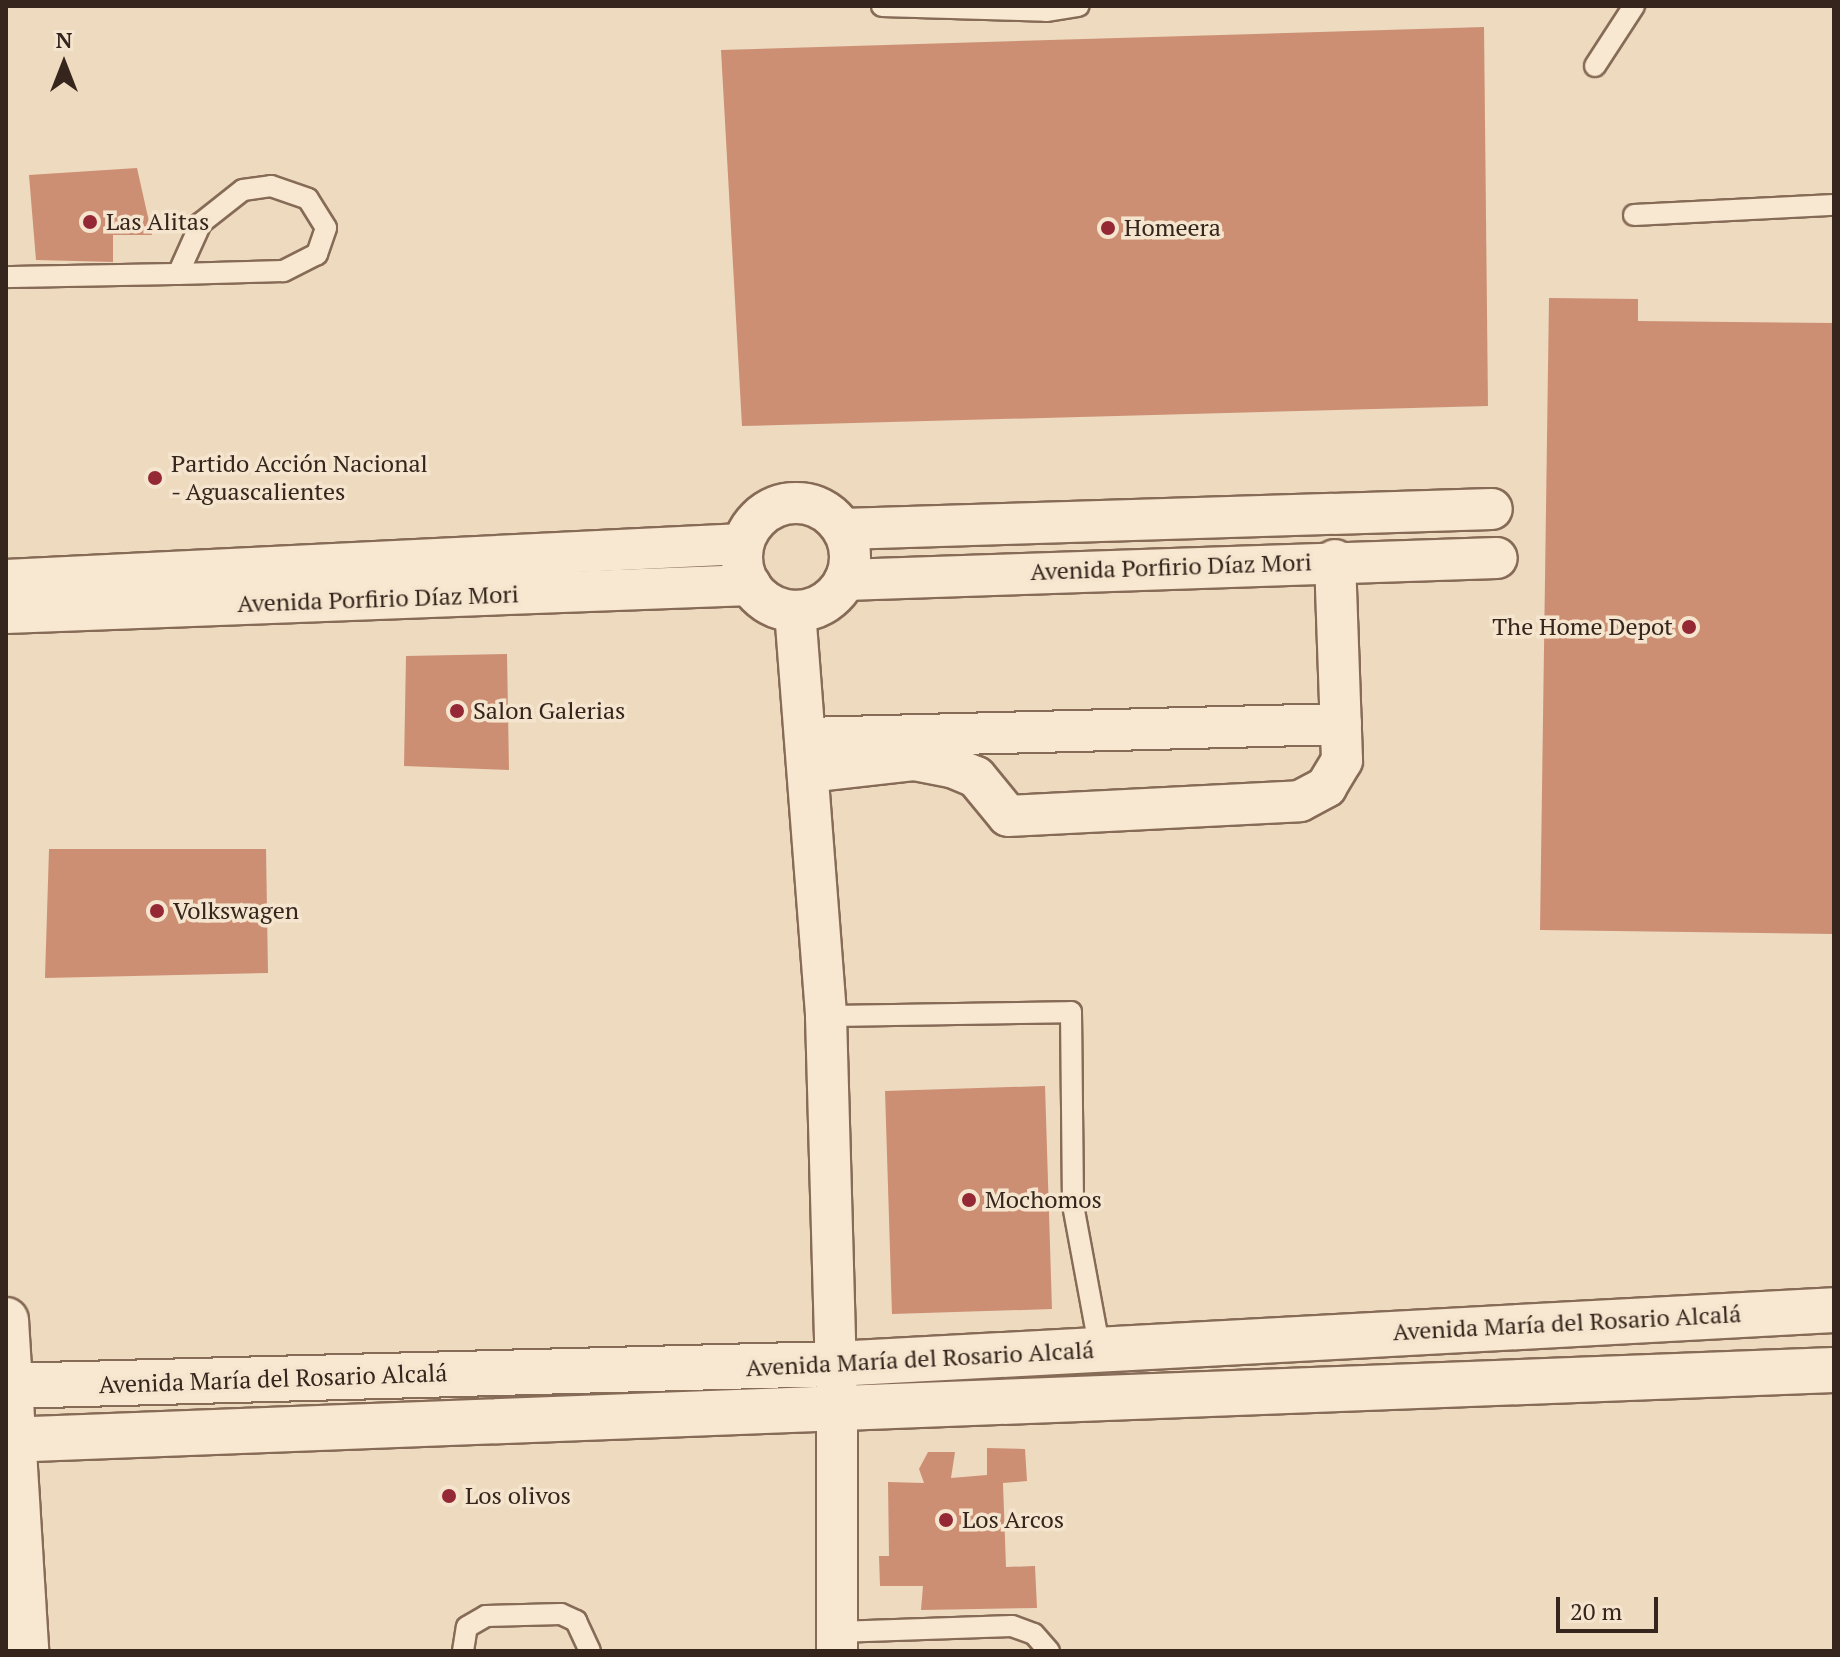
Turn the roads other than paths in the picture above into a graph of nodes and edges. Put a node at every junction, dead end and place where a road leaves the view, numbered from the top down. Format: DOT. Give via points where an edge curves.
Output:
graph roads {
  1 [pos="882,6"];
  2 [pos="1079,6"];
  3 [pos="1634,6"];
  4 [pos="1595,66"];
  5 [pos="1834,205"];
  6 [pos="1634,215"];
  7 [pos="178,274"];
  8 [pos="6,277"];
  9 [pos="1492,509"];
  10 [pos="843,529"];
  11 [pos="743,544"];
  12 [pos="1497,558"];
  13 [pos="1335,560"];
  14 [pos="6,580"];
  15 [pos="845,580"];
  16 [pos="750,585"];
  17 [pos="795,611"];
  18 [pos="6,613"];
  19 [pos="1341,724"];
  20 [pos="808,755"];
  21 [pos="826,1016"];
  22 [pos="1834,1310"];
  23 [pos="1660,1317"];
  24 [pos="6,1320"];
  25 [pos="1100,1351"];
  26 [pos="835,1364"];
  27 [pos="1834,1370"];
  28 [pos="1664,1377"];
  29 [pos="8,1386"];
  30 [pos="837,1408"];
  31 [pos="10,1440"];
  32 [pos="837,1642"];
  33 [pos="26,1651"];
  34 [pos="463,1651"];
  35 [pos="590,1651"];
  36 [pos="1049,1651"];
  1 -- 2 [label="lane" via="1046,11"];
  3 -- 4 [label="lane"];
  5 -- 6 [label="lane"];
  7 -- 7 [label="lane" via="283,271 317,254 326,228 308,199 271,186 243,190 201,223"];
  7 -- 8 [label="lane"];
  9 -- 10 [label="street, Avenida Porfirio Díaz Mori"];
  10 -- 11 [label="street" via="820,508 788,503 759,517"];
  10 -- 15 [label="street" via="850,564"];
  11 -- 14 [label="street, Avenida Porfirio Díaz Mori"];
  11 -- 16 [label="street"];
  12 -- 13 [label="street, Avenida Porfirio Díaz Mori"];
  13 -- 15 [label="street, Avenida Porfirio Díaz Mori"];
  13 -- 19 [label="street"];
  15 -- 17 [label="street" via="825,603"];
  16 -- 17 [label="street" via="769,604"];
  16 -- 18 [label="street, Avenida Porfirio Díaz Mori"];
  17 -- 20 [label="street"];
  19 -- 20 [label="street"];
  19 -- 20 [label="street" via="1342,760 1326,787 1300,801 1008,816 976,777 952,767"];
  20 -- 21 [label="street"];
  21 -- 25 [label="lane" via="1071,1012 1073,1205"];
  21 -- 26 [label="street"];
  22 -- 23 [label="street, Avenida María del Rosario Alcalá"];
  23 -- 25 [label="street, Avenida María del Rosario Alcalá"];
  23 -- 28 [label="street"];
  24 -- 29 [label="street"];
  25 -- 26 [label="street, Avenida María del Rosario Alcalá"];
  26 -- 29 [label="street, Avenida María del Rosario Alcalá"];
  26 -- 30 [label="street"];
  27 -- 28 [label="street, Avenida María del Rosario Alcalá"];
  28 -- 30 [label="street, Avenida María del Rosario Alcalá"];
  29 -- 31 [label="street"];
  30 -- 31 [label="street, Avenida María del Rosario Alcalá"];
  30 -- 32 [label="street"];
  31 -- 33 [label="street"];
  32 -- 36 [label="lane" via="1012,1626 1034,1634"];
  34 -- 35 [label="lane" via="467,1627 486,1616 561,1614 576,1621"];
}
